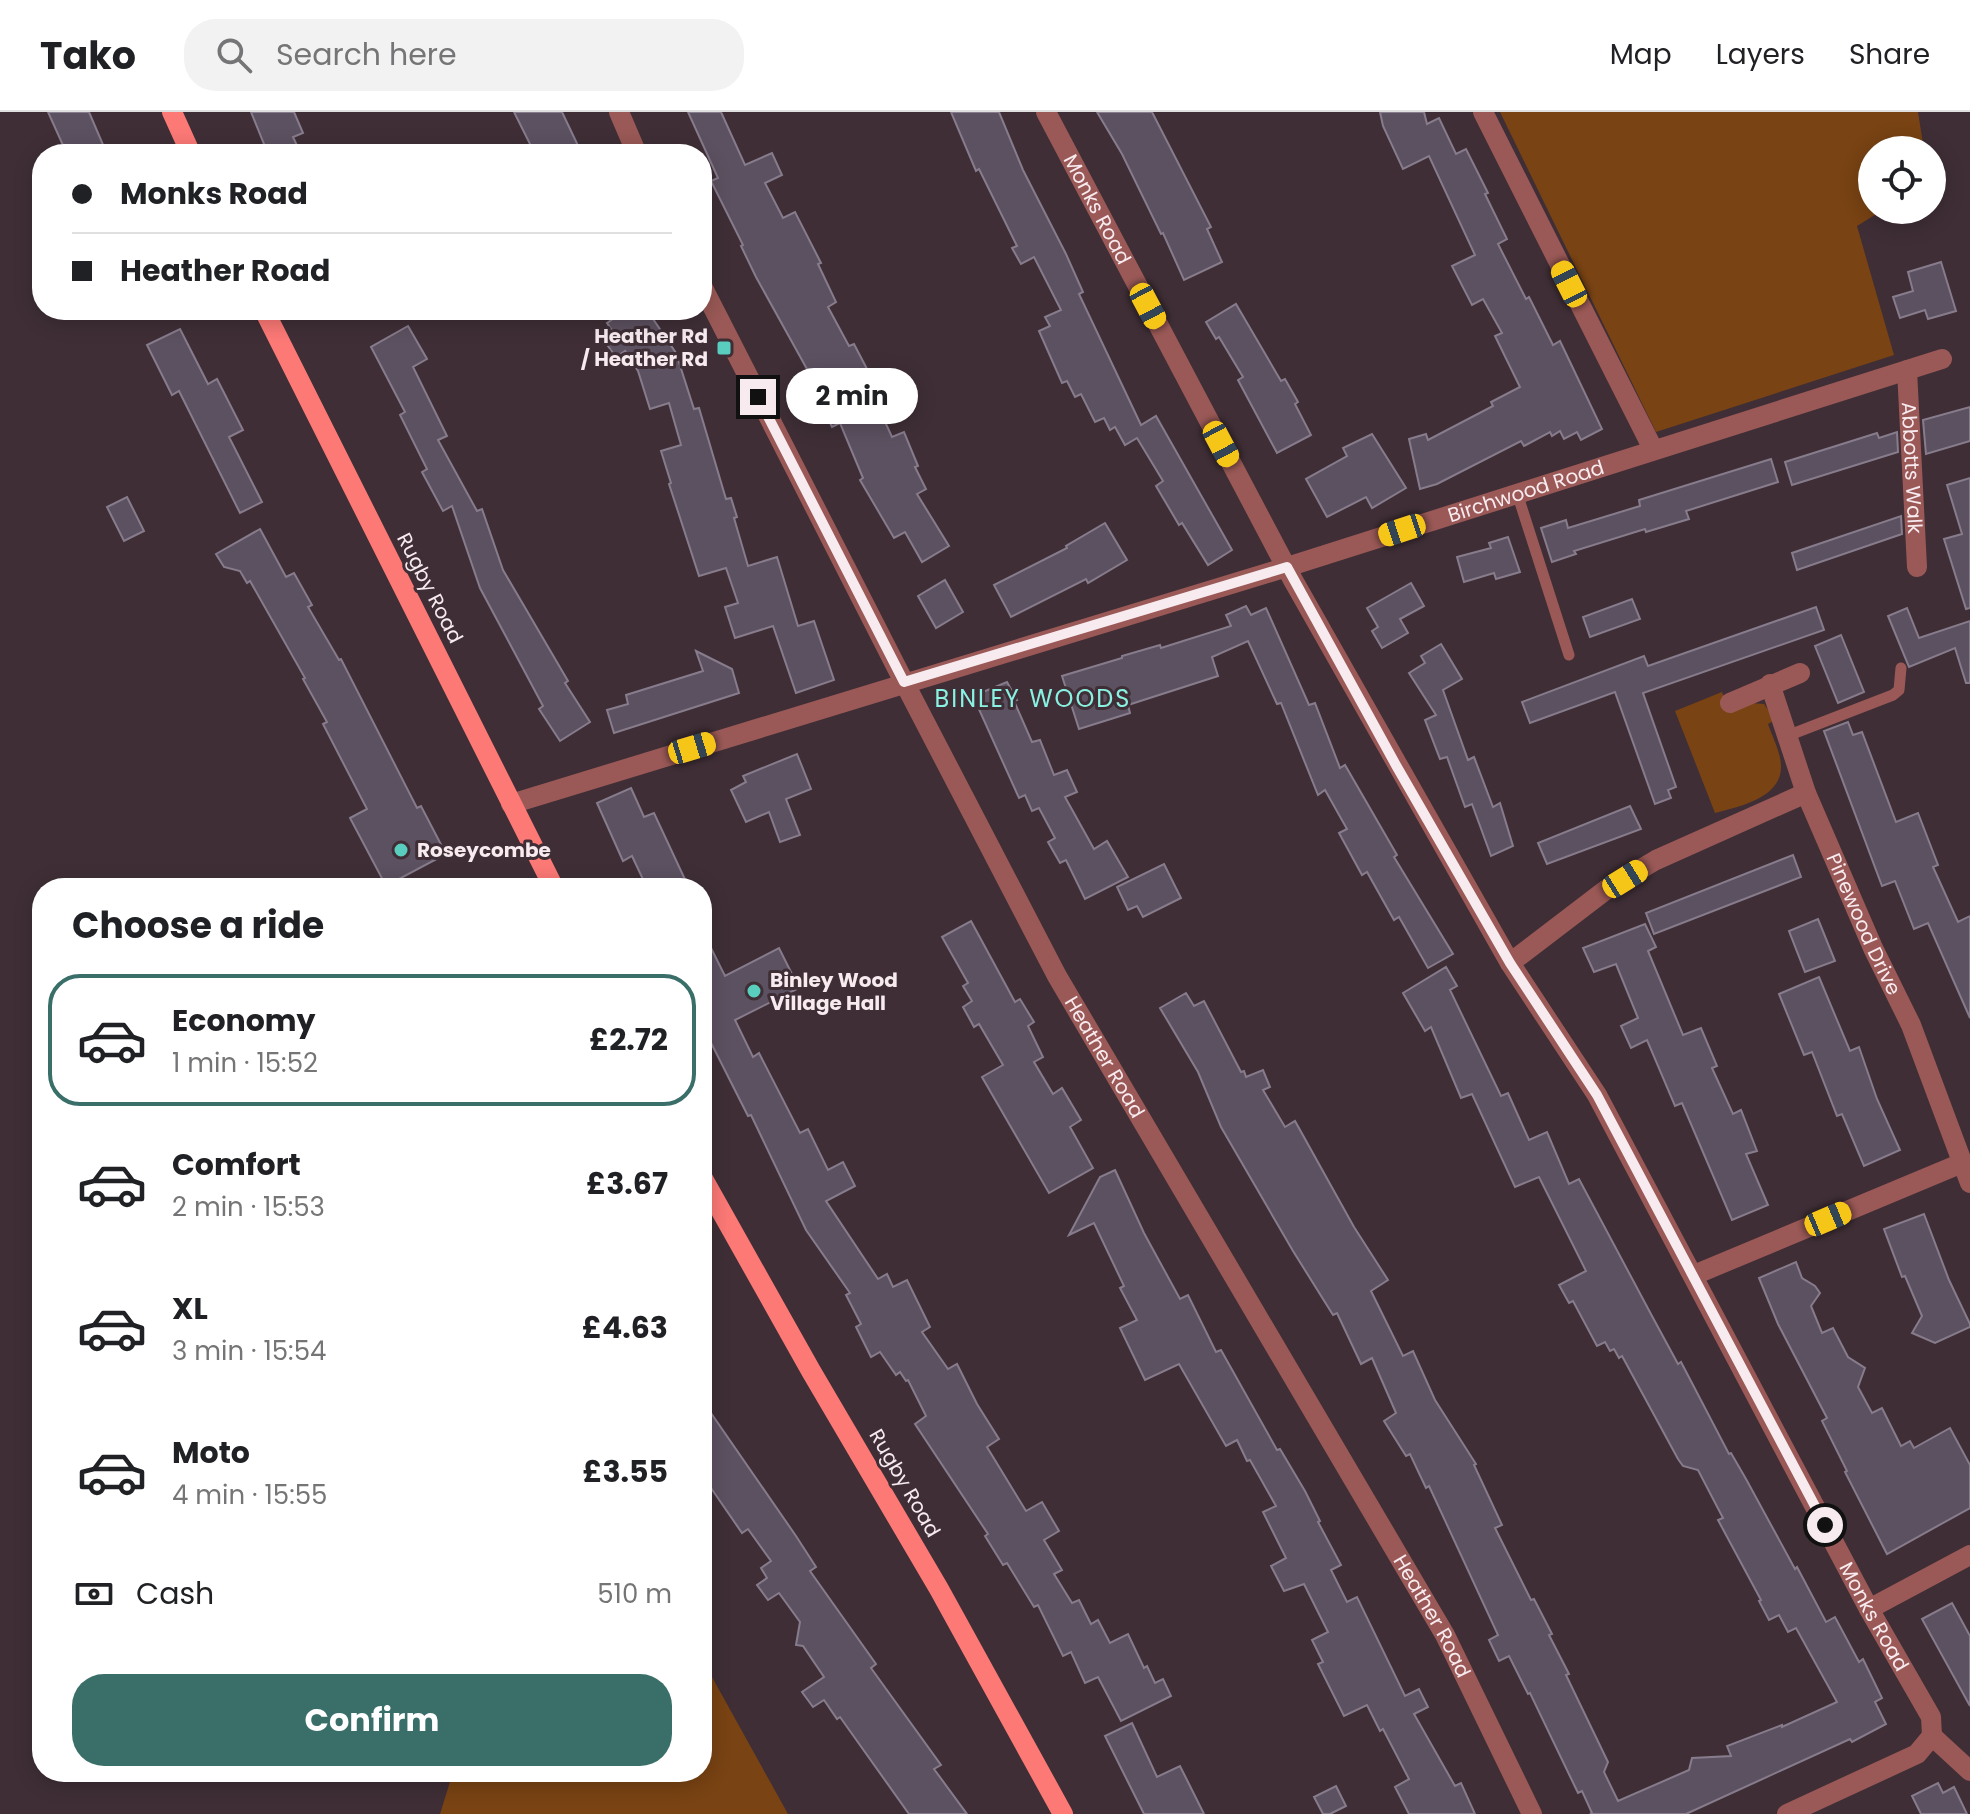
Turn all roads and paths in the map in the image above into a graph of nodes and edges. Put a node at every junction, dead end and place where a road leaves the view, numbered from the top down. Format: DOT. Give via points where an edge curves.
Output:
graph roads {
  1 [pos="172,112"];
  2 [pos="619,112"];
  3 [pos="1046,112"];
  4 [pos="1483,112"];
  5 [pos="186,144"];
  6 [pos="633,144"];
  7 [pos="712,306"];
  8 [pos="269,320"];
  9 [pos="1942,359"];
  10 [pos="1907,370"];
  11 [pos="1653,449"];
  12 [pos="1517,493"];
  13 [pos="1287,567"];
  14 [pos="1917,567"];
  15 [pos="1569,655"];
  16 [pos="1901,668"];
  17 [pos="1800,673"];
  18 [pos="904,682"];
  19 [pos="1770,684"];
  20 [pos="1730,703"];
  21 [pos="1787,736"];
  22 [pos="1806,793"];
  23 [pos="511,804"];
  24 [pos="549,878"];
  25 [pos="1510,963"];
  26 [pos="1962,1163"];
  27 [pos="1970,1183"];
  28 [pos="712,1195"];
  29 [pos="1694,1275"];
  30 [pos="1970,1555"];
  31 [pos="1869,1609"];
  32 [pos="1932,1736"];
  33 [pos="1970,1771"];
  34 [pos="1063,1814"];
  35 [pos="1532,1814"];
  36 [pos="1787,1814"];
  1 -- 5 [label="main road"];
  2 -- 6 [label="street"];
  3 -- 13 [label="street, Monks Road"];
  4 -- 11 [label="street"];
  7 -- 18 [label="street, Heather Road"];
  8 -- 23 [label="main road, Rugby Road"];
  9 -- 10 [label="street, Birchwood Road"];
  10 -- 11 [label="street, Birchwood Road"];
  10 -- 14 [label="street, Abbotts Walk"];
  11 -- 12 [label="street, Birchwood Road"];
  12 -- 13 [label="street, Birchwood Road"];
  12 -- 15 [label="lane"];
  13 -- 18 [label="street, Birchwood Road"];
  13 -- 25 [label="street, Monks Road"];
  16 -- 21 [label="lane" via="1899,690 1893,695"];
  17 -- 19 [label="street"];
  18 -- 23 [label="street, Birchwood Road"];
  18 -- 35 [label="street, Heather Road" via="1057,976 1445,1635"];
  19 -- 20 [label="street"];
  19 -- 21 [label="street, Pinewood Drive"];
  21 -- 22 [label="street, Pinewood Drive"];
  22 -- 25 [label="street" via="1656,860 1607,889"];
  22 -- 26 [label="street, Pinewood Drive" via="1911,1025"];
  23 -- 24 [label="main road, Rugby Road"];
  25 -- 29 [label="street, Monks Road" via="1597,1095"];
  26 -- 27 [label="street, Pinewood Drive"];
  26 -- 29 [label="street"];
  28 -- 34 [label="main road, Rugby Road"];
  29 -- 31 [label="street, Monks Road"];
  30 -- 31 [label="street"];
  31 -- 32 [label="street, Monks Road" via="1931,1717"];
  32 -- 33 [label="street"];
  32 -- 36 [label="street" via="1917,1754"];
}
